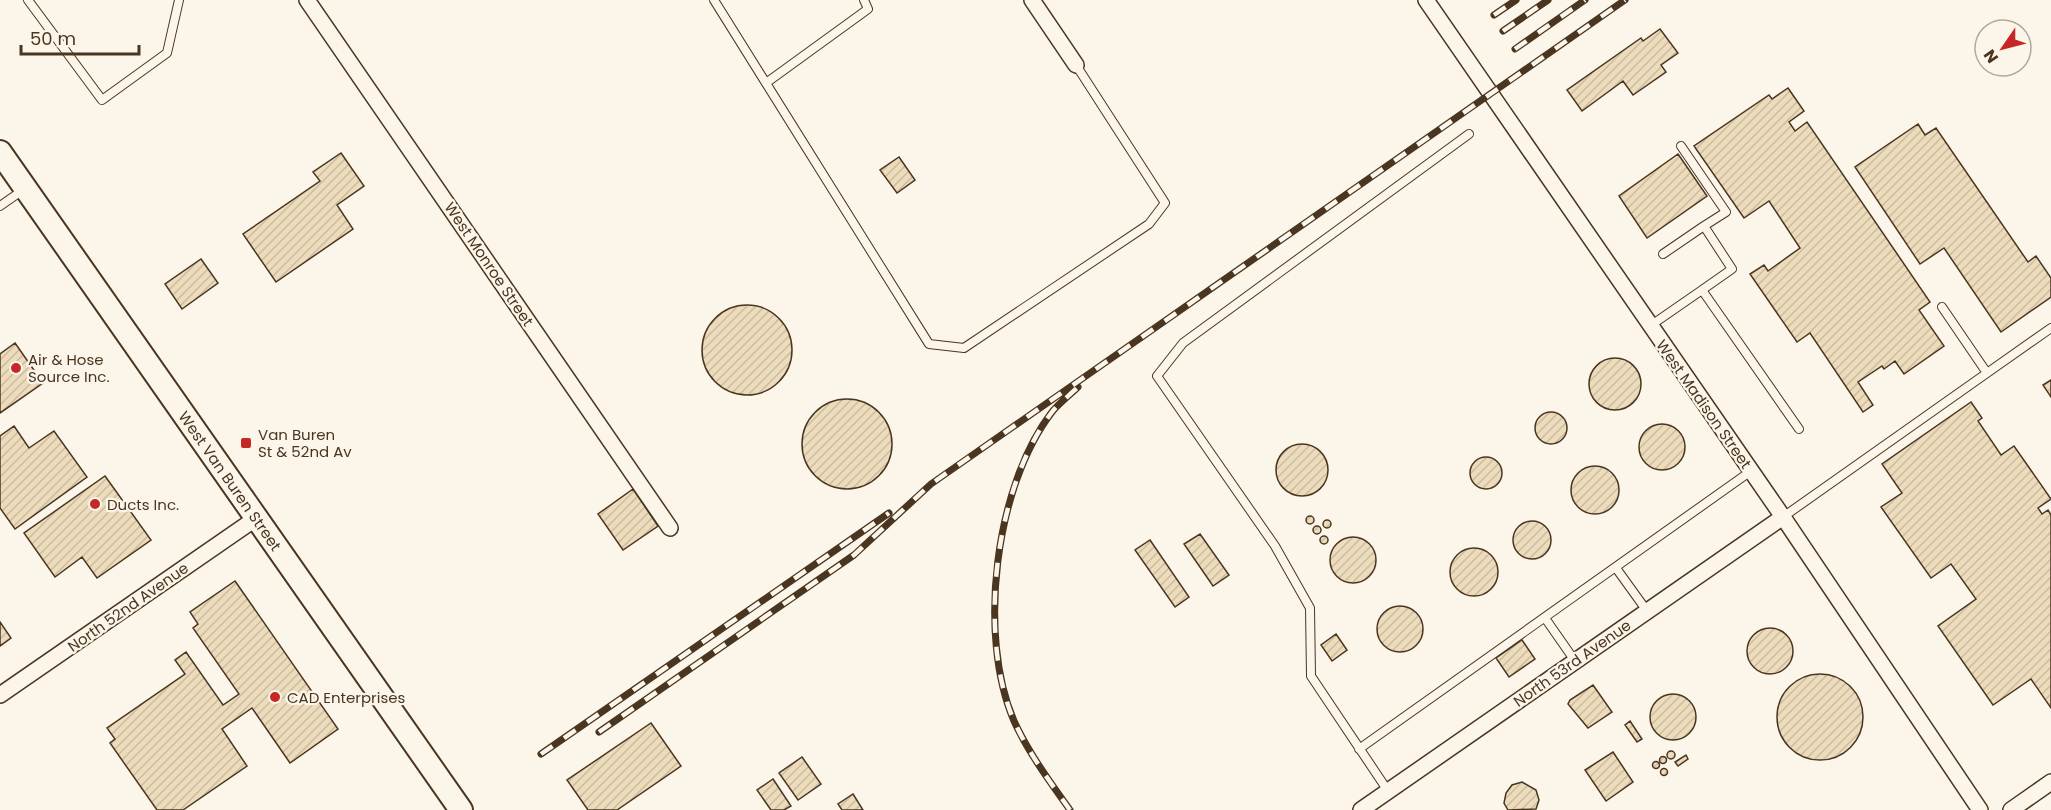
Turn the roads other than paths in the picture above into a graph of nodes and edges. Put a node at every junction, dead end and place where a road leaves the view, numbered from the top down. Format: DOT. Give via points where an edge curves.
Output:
graph roads {
  1 [pos="28,0"];
  2 [pos="179,0"];
  3 [pos="307,0"];
  4 [pos="714,0"];
  5 [pos="864,0"];
  6 [pos="1032,0"];
  7 [pos="1426,0"];
  8 [pos="1076,65"];
  9 [pos="766,83"];
  10 [pos="1469,134"];
  11 [pos="1681,146"];
  12 [pos="0,152"];
  13 [pos="25,188"];
  14 [pos="0,206"];
  15 [pos="1704,226"];
  16 [pos="1663,254"];
  17 [pos="1702,290"];
  18 [pos="1942,307"];
  19 [pos="1650,326"];
  20 [pos="2051,328"];
  21 [pos="1988,373"];
  22 [pos="1799,429"];
  23 [pos="1751,471"];
  24 [pos="1783,517"];
  25 [pos="255,519"];
  26 [pos="670,528"];
  27 [pos="1616,568"];
  28 [pos="1647,611"];
  29 [pos="1545,618"];
  30 [pos="1575,661"];
  31 [pos="0,695"];
  32 [pos="1359,749"];
  33 [pos="2051,783"];
  34 [pos="1388,791"];
  35 [pos="461,810"];
  36 [pos="1361,810"];
  37 [pos="1980,810"];
  38 [pos="2011,810"];
  1 -- 2 [label="lane" via="102,100 167,53"];
  3 -- 26 [label="street, West Monroe Street"];
  4 -- 9 [label="lane"];
  5 -- 9 [label="lane" via="868,9"];
  6 -- 8 [label="street"];
  7 -- 19 [label="street, West Madison Street"];
  8 -- 9 [label="lane" via="1165,203 1149,224 964,348 929,344"];
  10 -- 32 [label="lane" via="1183,343 1156,376 1275,546 1310,608 1311,676"];
  11 -- 15 [label="lane" via="1726,212"];
  12 -- 13 [label="main road, West Van Buren Street"];
  13 -- 14 [label="lane"];
  13 -- 25 [label="main road, West Van Buren Street"];
  15 -- 16 [label="lane"];
  15 -- 17 [label="lane" via="1732,269"];
  17 -- 19 [label="lane"];
  17 -- 22 [label="lane"];
  18 -- 21 [label="lane"];
  19 -- 23 [label="street, West Madison Street"];
  20 -- 21 [label="lane"];
  21 -- 24 [label="lane"];
  23 -- 24 [label="street, West Madison Street"];
  23 -- 27 [label="lane"];
  24 -- 28 [label="street, North 53rd Avenue"];
  24 -- 37 [label="street, West Madison Street"];
  25 -- 31 [label="street, North 52nd Avenue"];
  25 -- 35 [label="main road, West Van Buren Street"];
  27 -- 28 [label="lane"];
  27 -- 29 [label="lane"];
  28 -- 30 [label="street, North 53rd Avenue"];
  29 -- 30 [label="lane"];
  29 -- 32 [label="lane"];
  30 -- 34 [label="street, North 53rd Avenue"];
  32 -- 34 [label="lane"];
  33 -- 38 [label="street"];
  34 -- 36 [label="street, North 53rd Avenue"];
}
